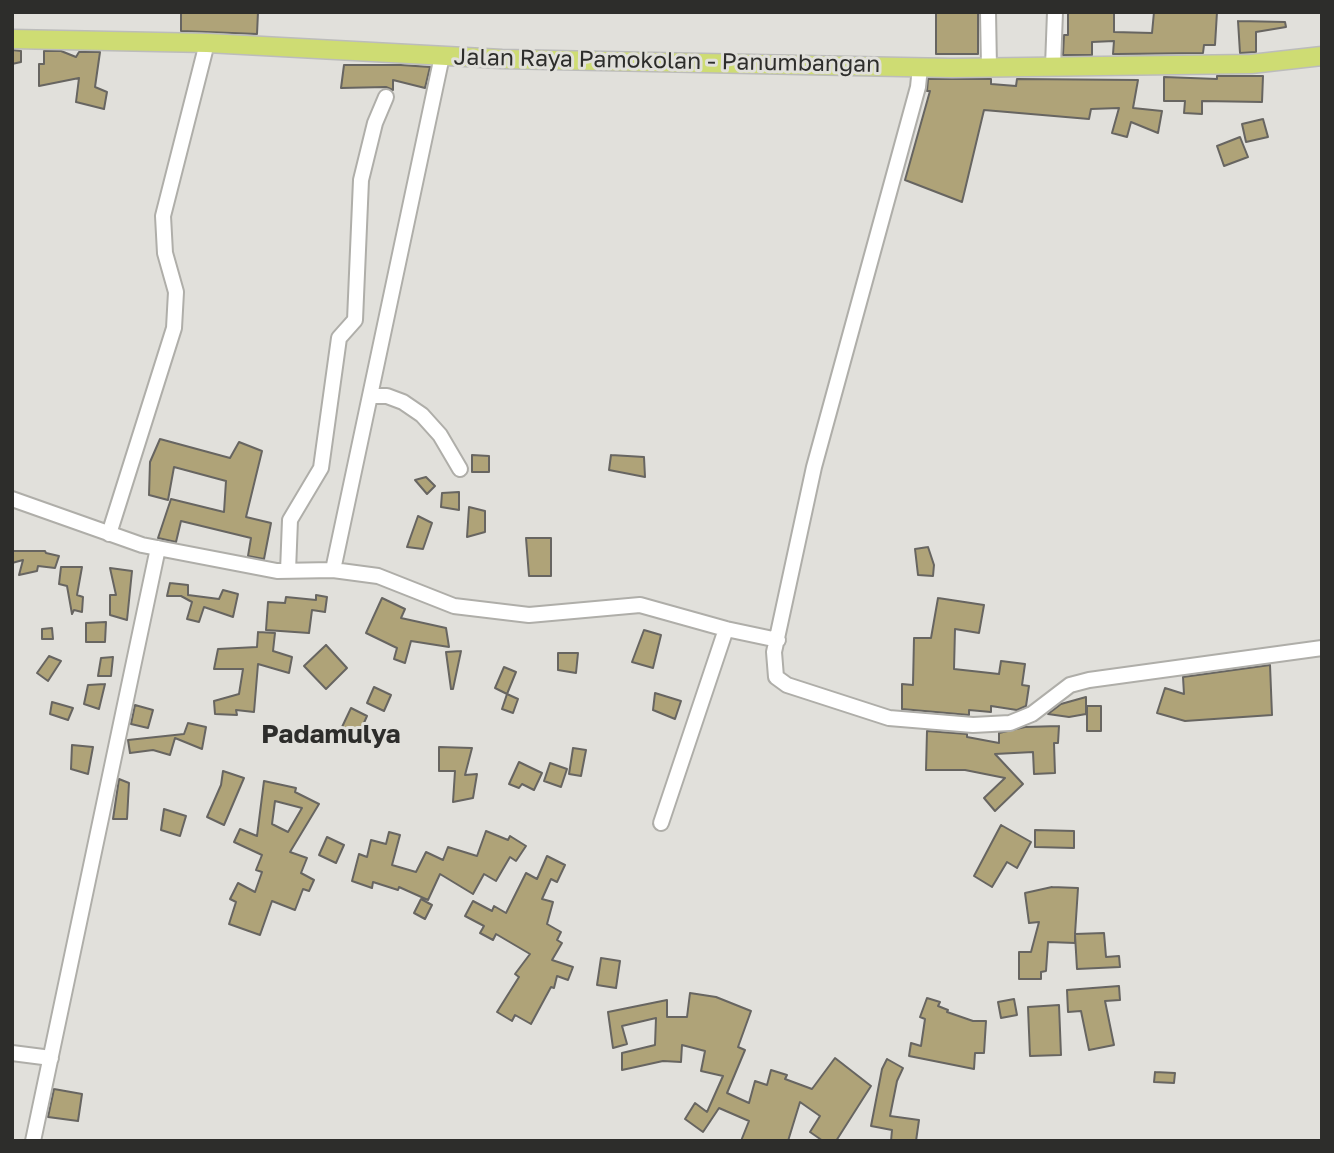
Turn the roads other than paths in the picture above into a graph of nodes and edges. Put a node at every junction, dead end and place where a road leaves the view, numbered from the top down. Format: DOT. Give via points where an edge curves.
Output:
graph roads {
  1 [pos="988,12"];
  2 [pos="1055,12"];
  3 [pos="12,39"];
  4 [pos="207,43"];
  5 [pos="442,56"];
  6 [pos="1322,56"];
  7 [pos="1053,66"];
  8 [pos="920,67"];
  9 [pos="989,67"];
  10 [pos="386,97"];
  11 [pos="370,396"];
  12 [pos="460,469"];
  13 [pos="12,499"];
  14 [pos="109,534"];
  15 [pos="158,548"];
  16 [pos="333,570"];
  17 [pos="288,571"];
  18 [pos="726,629"];
  19 [pos="778,640"];
  20 [pos="1322,648"];
  21 [pos="661,823"];
  22 [pos="12,1053"];
  23 [pos="51,1058"];
  24 [pos="33,1141"];
  1 -- 9 [label="street"];
  2 -- 7 [label="street"];
  3 -- 4 [label="main road, Jalan Raya Pamokolan - Panumbangan"];
  4 -- 5 [label="main road, Jalan Raya Pamokolan - Panumbangan"];
  4 -- 14 [label="street" via="163,216 165,253 176,292 174,328"];
  5 -- 8 [label="main road, Jalan Raya Pamokolan - Panumbangan"];
  5 -- 11 [label="street"];
  6 -- 7 [label="main road, Jalan Raya Pamokolan - Panumbangan" via="1251,64"];
  7 -- 9 [label="main road, Jalan Raya Pamokolan - Panumbangan"];
  8 -- 9 [label="main road, Jalan Raya Pamokolan - Panumbangan"];
  8 -- 19 [label="street" via="814,467"];
  10 -- 17 [label="street" via="361,180 355,320 339,338 321,468 290,520"];
  11 -- 12 [label="street" via="404,402 422,415"];
  11 -- 16 [label="street"];
  13 -- 14 [label="street"];
  14 -- 15 [label="street"];
  15 -- 17 [label="street"];
  15 -- 23 [label="street"];
  16 -- 17 [label="street"];
  16 -- 18 [label="street" via="378,576 454,606 483,611 529,615 640,605"];
  18 -- 19 [label="street"];
  18 -- 21 [label="street"];
  19 -- 20 [label="street" via="776,677 786,685 889,718 973,725 1010,723 1032,714 1070,685 1089,680"];
  22 -- 23 [label="street"];
  23 -- 24 [label="street"];
}
